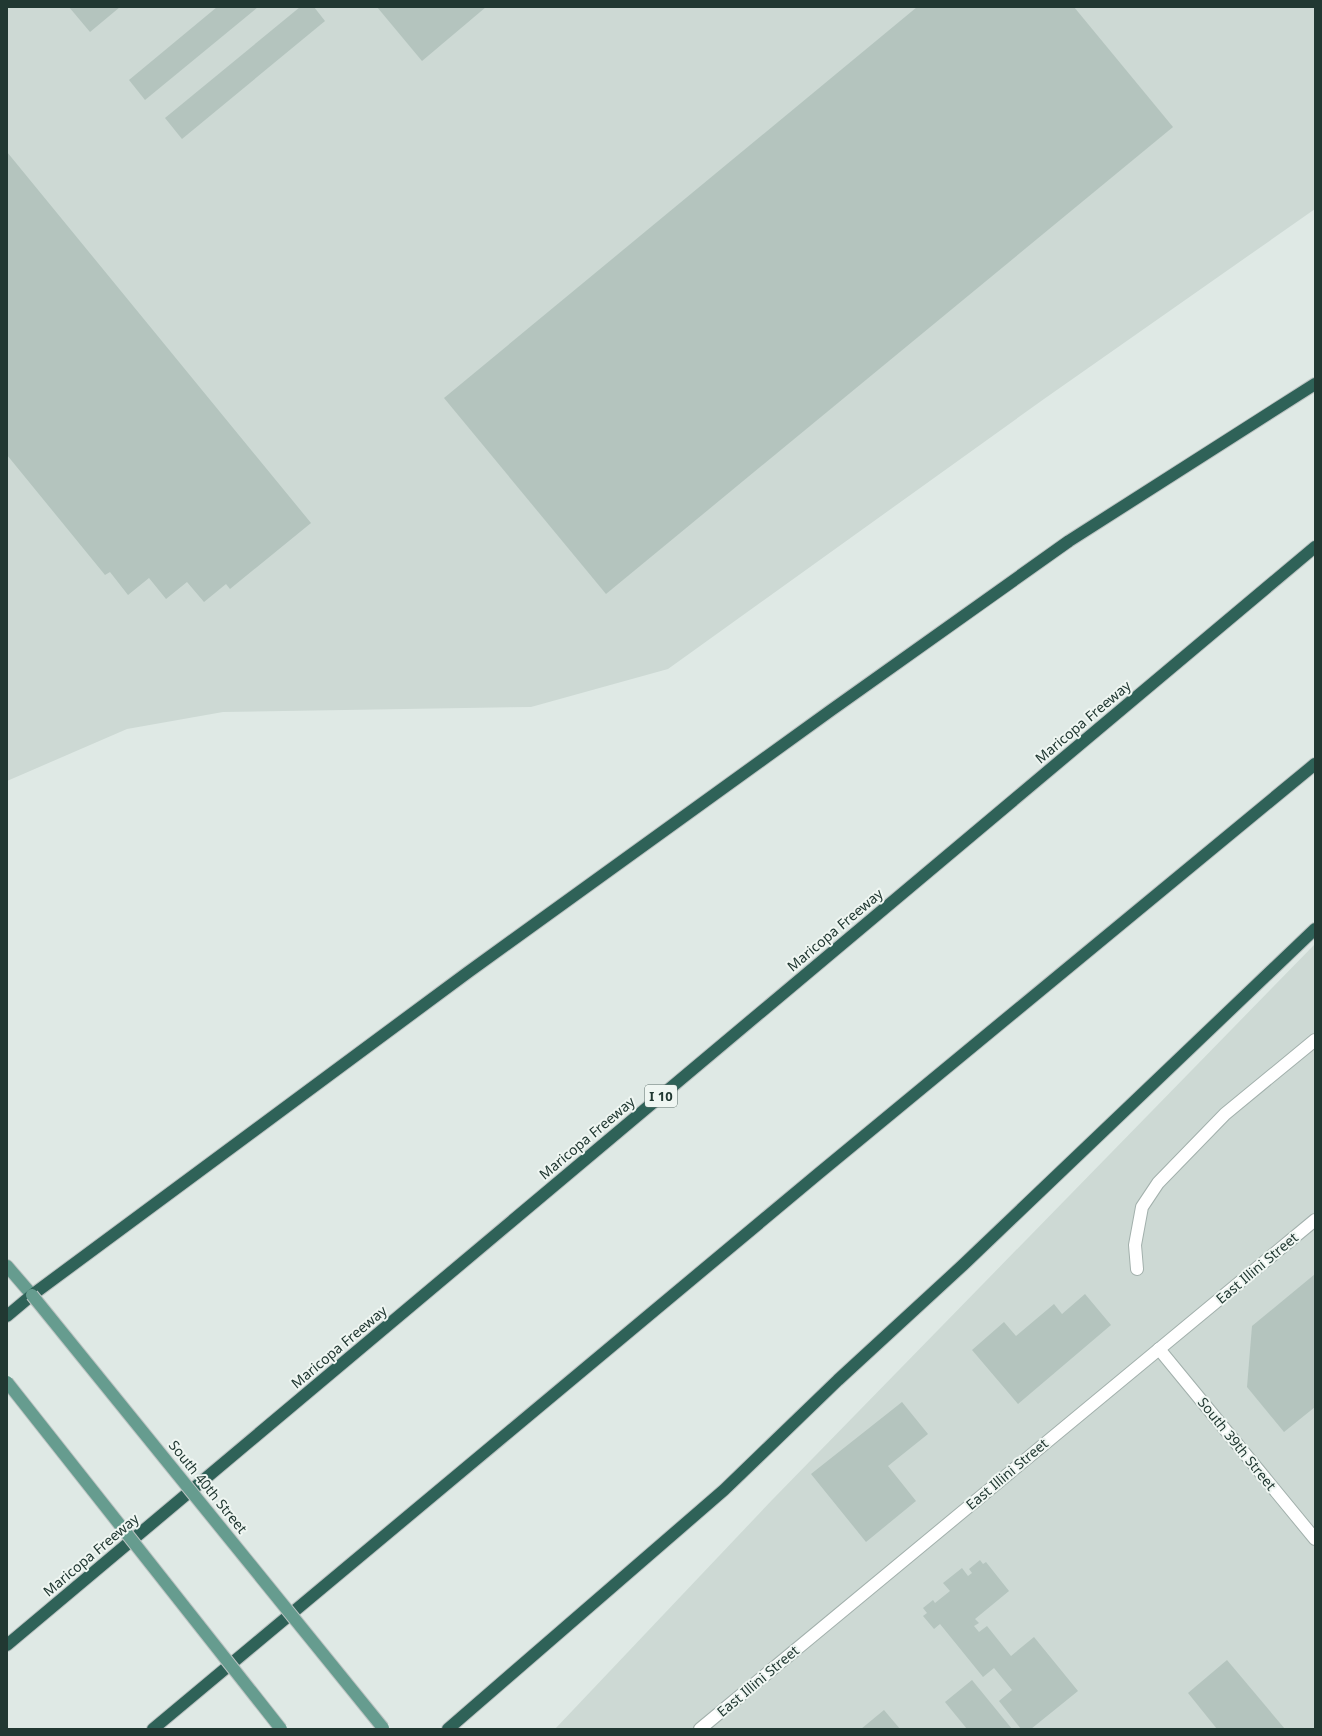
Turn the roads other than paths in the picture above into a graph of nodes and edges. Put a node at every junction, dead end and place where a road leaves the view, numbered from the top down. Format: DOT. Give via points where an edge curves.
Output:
graph roads {
  1 [pos="1315,384"];
  2 [pos="1315,547"];
  3 [pos="1315,764"];
  4 [pos="1315,929"];
  5 [pos="1315,1040"];
  6 [pos="1315,1220"];
  7 [pos="7,1266"];
  8 [pos="1137,1269"];
  9 [pos="32,1295"];
  10 [pos="7,1316"];
  11 [pos="1159,1349"];
  12 [pos="7,1382"];
  13 [pos="1315,1539"];
  14 [pos="7,1645"];
  15 [pos="384,1728"];
  16 [pos="153,1729"];
  17 [pos="281,1729"];
  18 [pos="448,1729"];
  19 [pos="700,1729"];
  1 -- 9 [label="highway" via="1069,541 474,968"];
  2 -- 14 [label="highway, Maricopa Freeway / I 10"];
  3 -- 16 [label="highway"];
  4 -- 18 [label="highway" via="724,1490"];
  5 -- 8 [label="street" via="1225,1114 1158,1183 1142,1207 1135,1245"];
  6 -- 11 [label="street, East Illini Street"];
  7 -- 9 [label="main road, South 40th Street"];
  9 -- 10 [label="highway"];
  9 -- 15 [label="main road, South 40th Street, bridge"];
  11 -- 13 [label="street, South 39th Street"];
  11 -- 19 [label="street, East Illini Street"];
  12 -- 17 [label="main road, bridge"];
}
